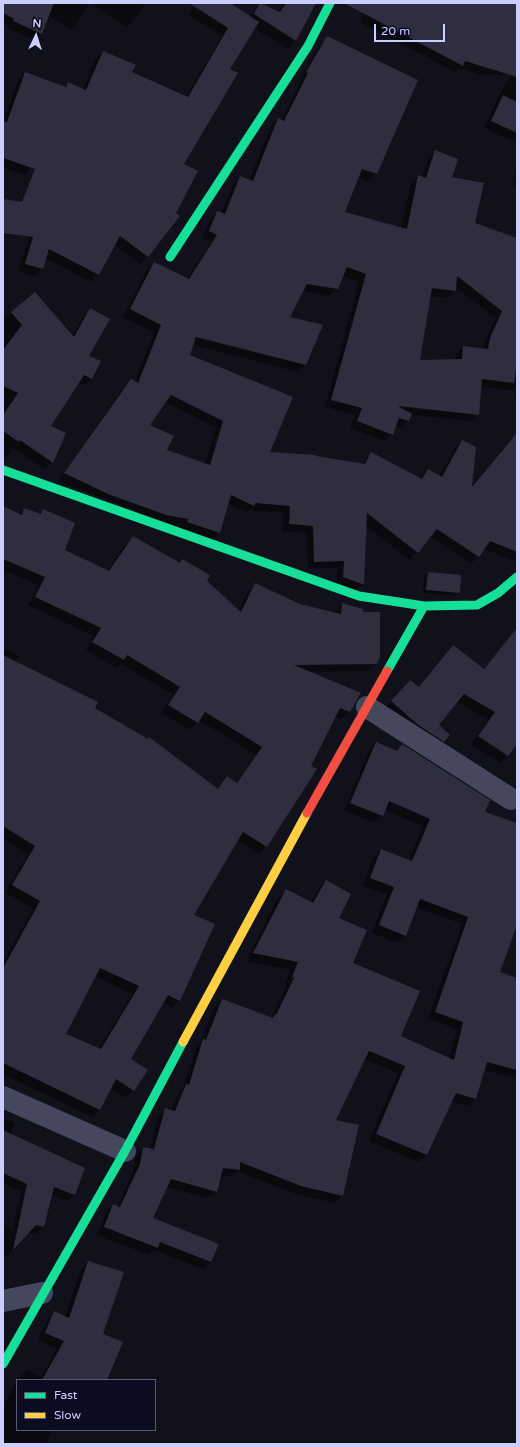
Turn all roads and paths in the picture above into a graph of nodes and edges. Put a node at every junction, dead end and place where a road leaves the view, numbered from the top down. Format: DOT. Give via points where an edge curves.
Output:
graph roads {
  1 [pos="330,3"];
  2 [pos="170,257"];
  3 [pos="3,470"];
  4 [pos="517,577"];
  5 [pos="424,606"];
  6 [pos="366,707"];
  7 [pos="511,799"];
  8 [pos="3,1097"];
  9 [pos="125,1151"];
  10 [pos="42,1293"];
  11 [pos="3,1300"];
  12 [pos="3,1364"];
  1 -- 2 [label="street" via="308,46"];
  3 -- 5 [label="street" via="359,596"];
  4 -- 5 [label="street" via="498,593 477,605"];
  5 -- 6 [label="street"];
  6 -- 7 [label="street"];
  6 -- 9 [label="street" via="288,846"];
  8 -- 9 [label="street"];
  9 -- 10 [label="street"];
  10 -- 11 [label="street"];
  10 -- 12 [label="street"];
}
